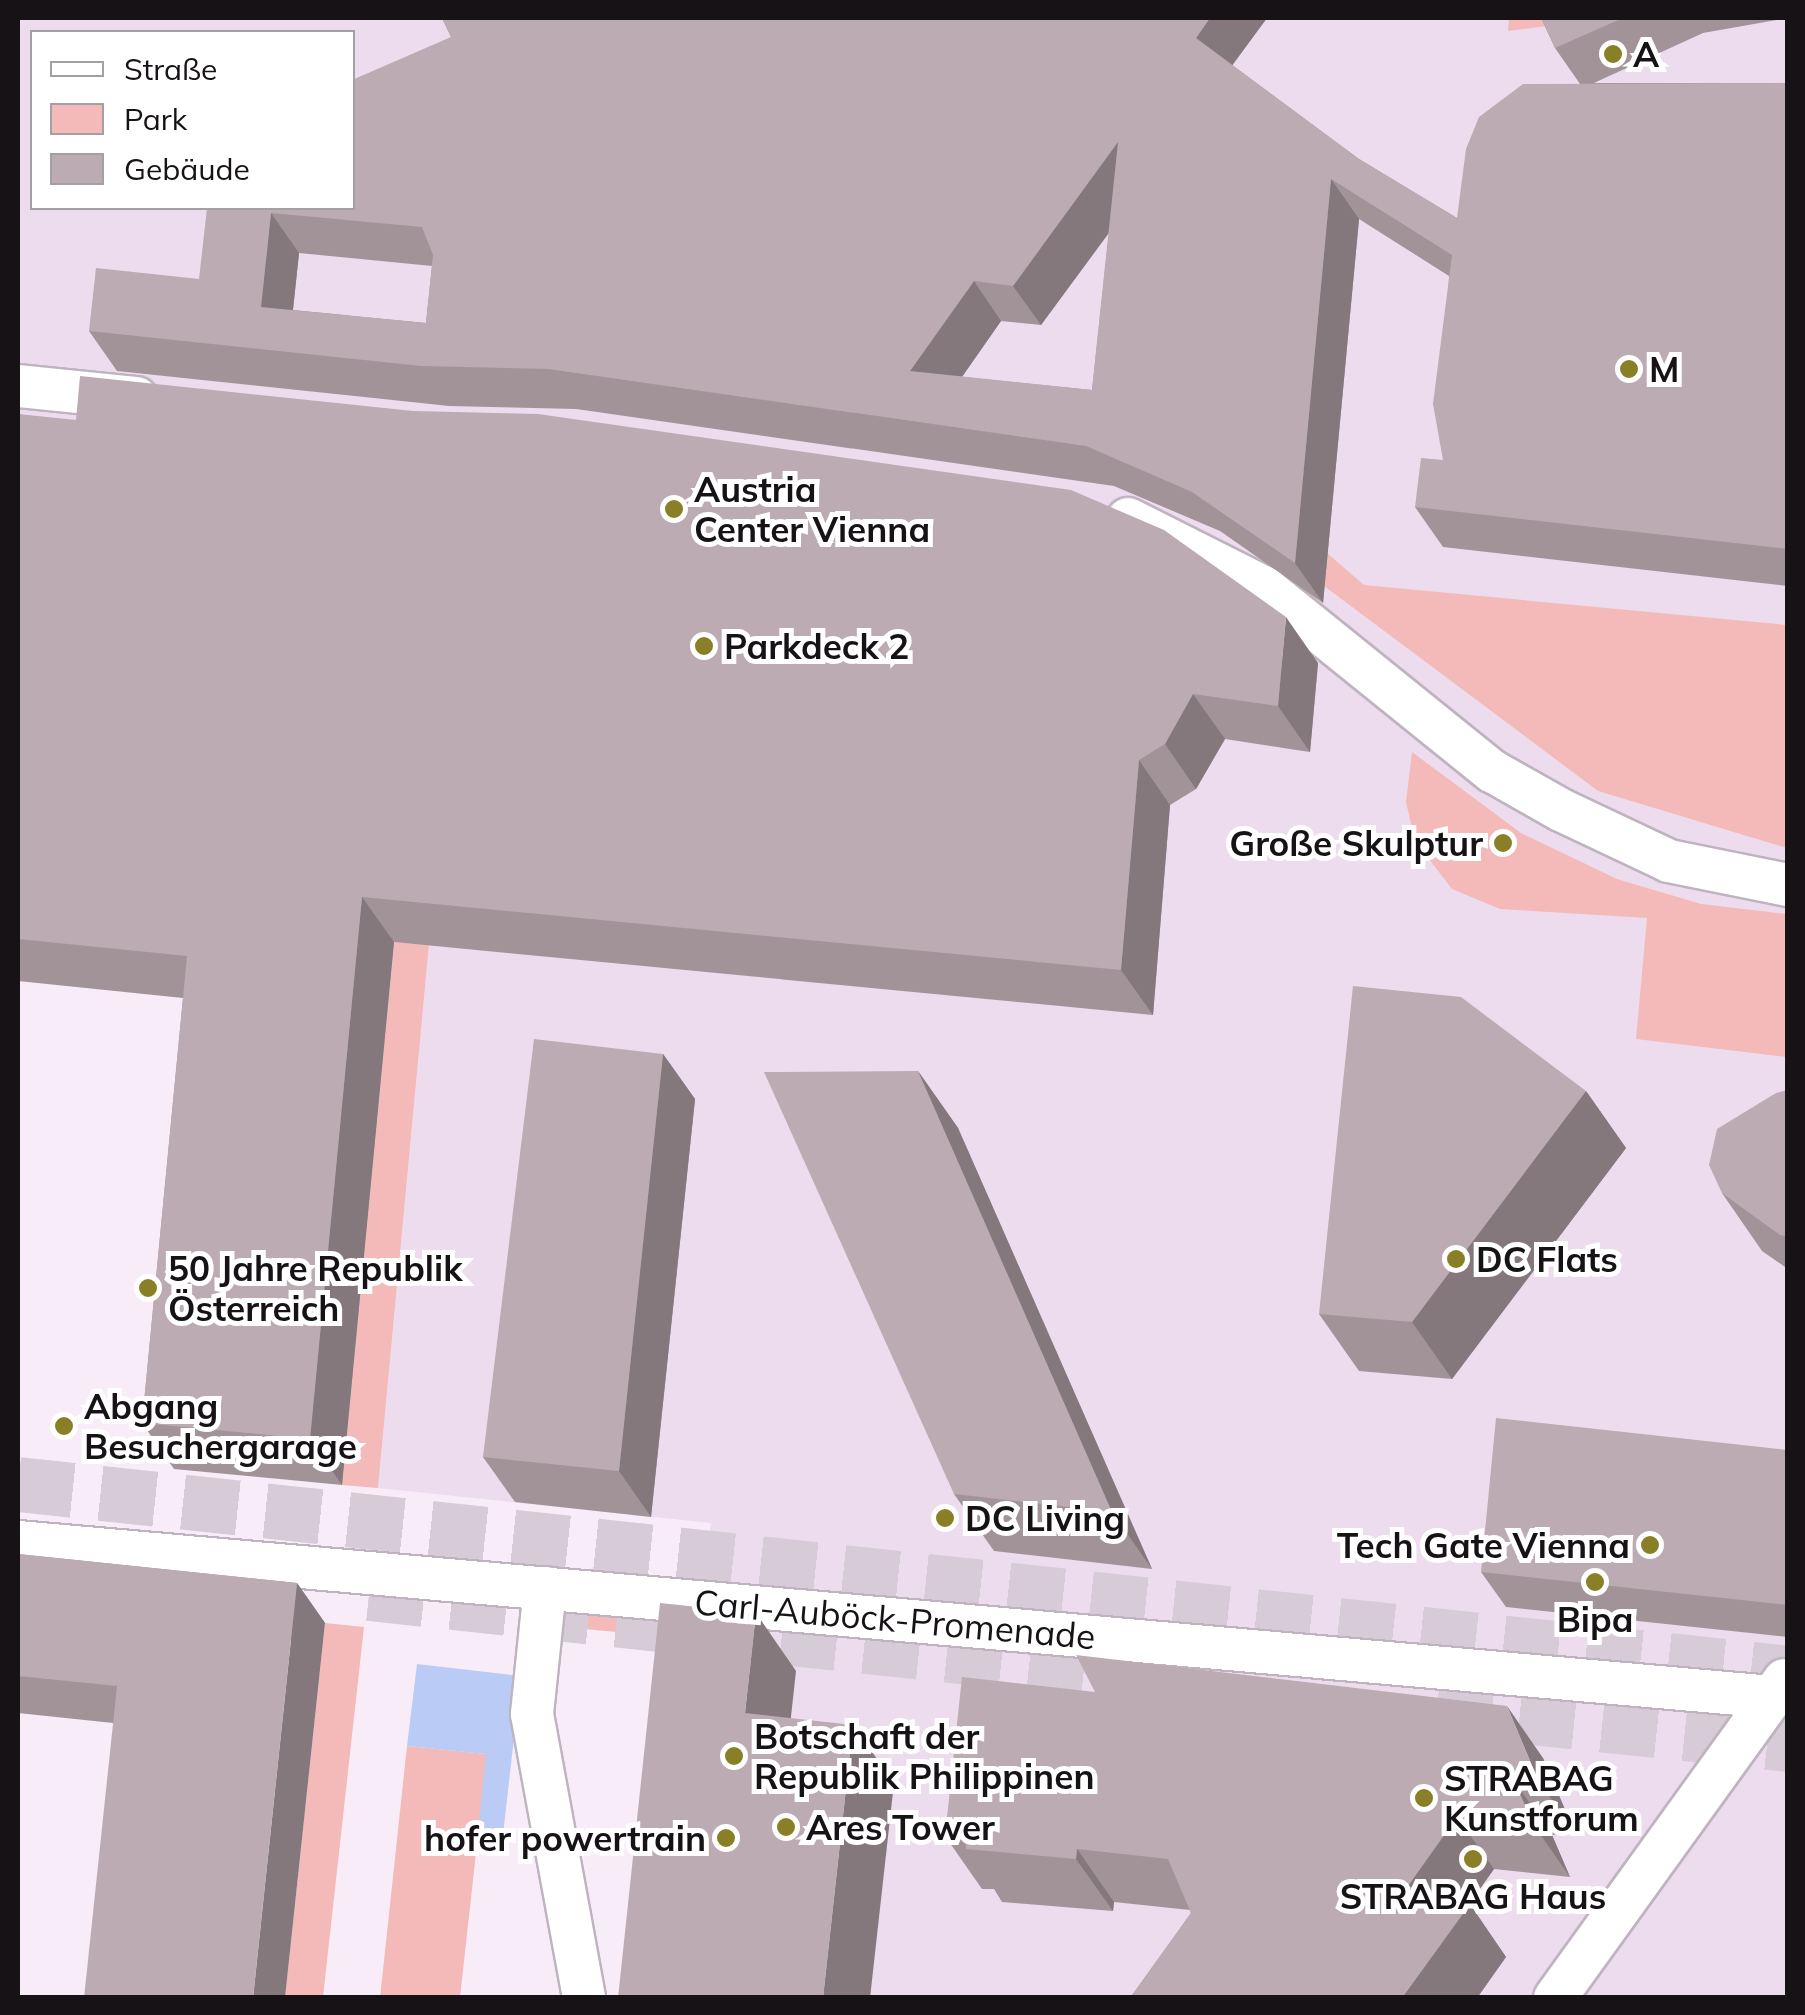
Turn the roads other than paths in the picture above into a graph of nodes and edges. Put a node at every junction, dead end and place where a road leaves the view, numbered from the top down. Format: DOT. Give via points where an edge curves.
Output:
graph roads {
  1 [pos="18,386"];
  2 [pos="170,402"];
  3 [pos="1092,508"];
  4 [pos="1788,885"];
  5 [pos="18,1542"];
  6 [pos="545,1588"];
  7 [pos="1780,1686"];
  8 [pos="584,1998"];
  9 [pos="1555,1998"];
  1 -- 2 [label="street"];
  3 -- 4 [label="street" via="1207,554 1265,588 1492,772 1669,861"];
  5 -- 6 [label="street, Carl-Auböck-Promenade"];
  6 -- 7 [label="street, Carl-Auböck-Promenade"];
  6 -- 8 [label="street" via="532,1714"];
  7 -- 9 [label="street"];
}
